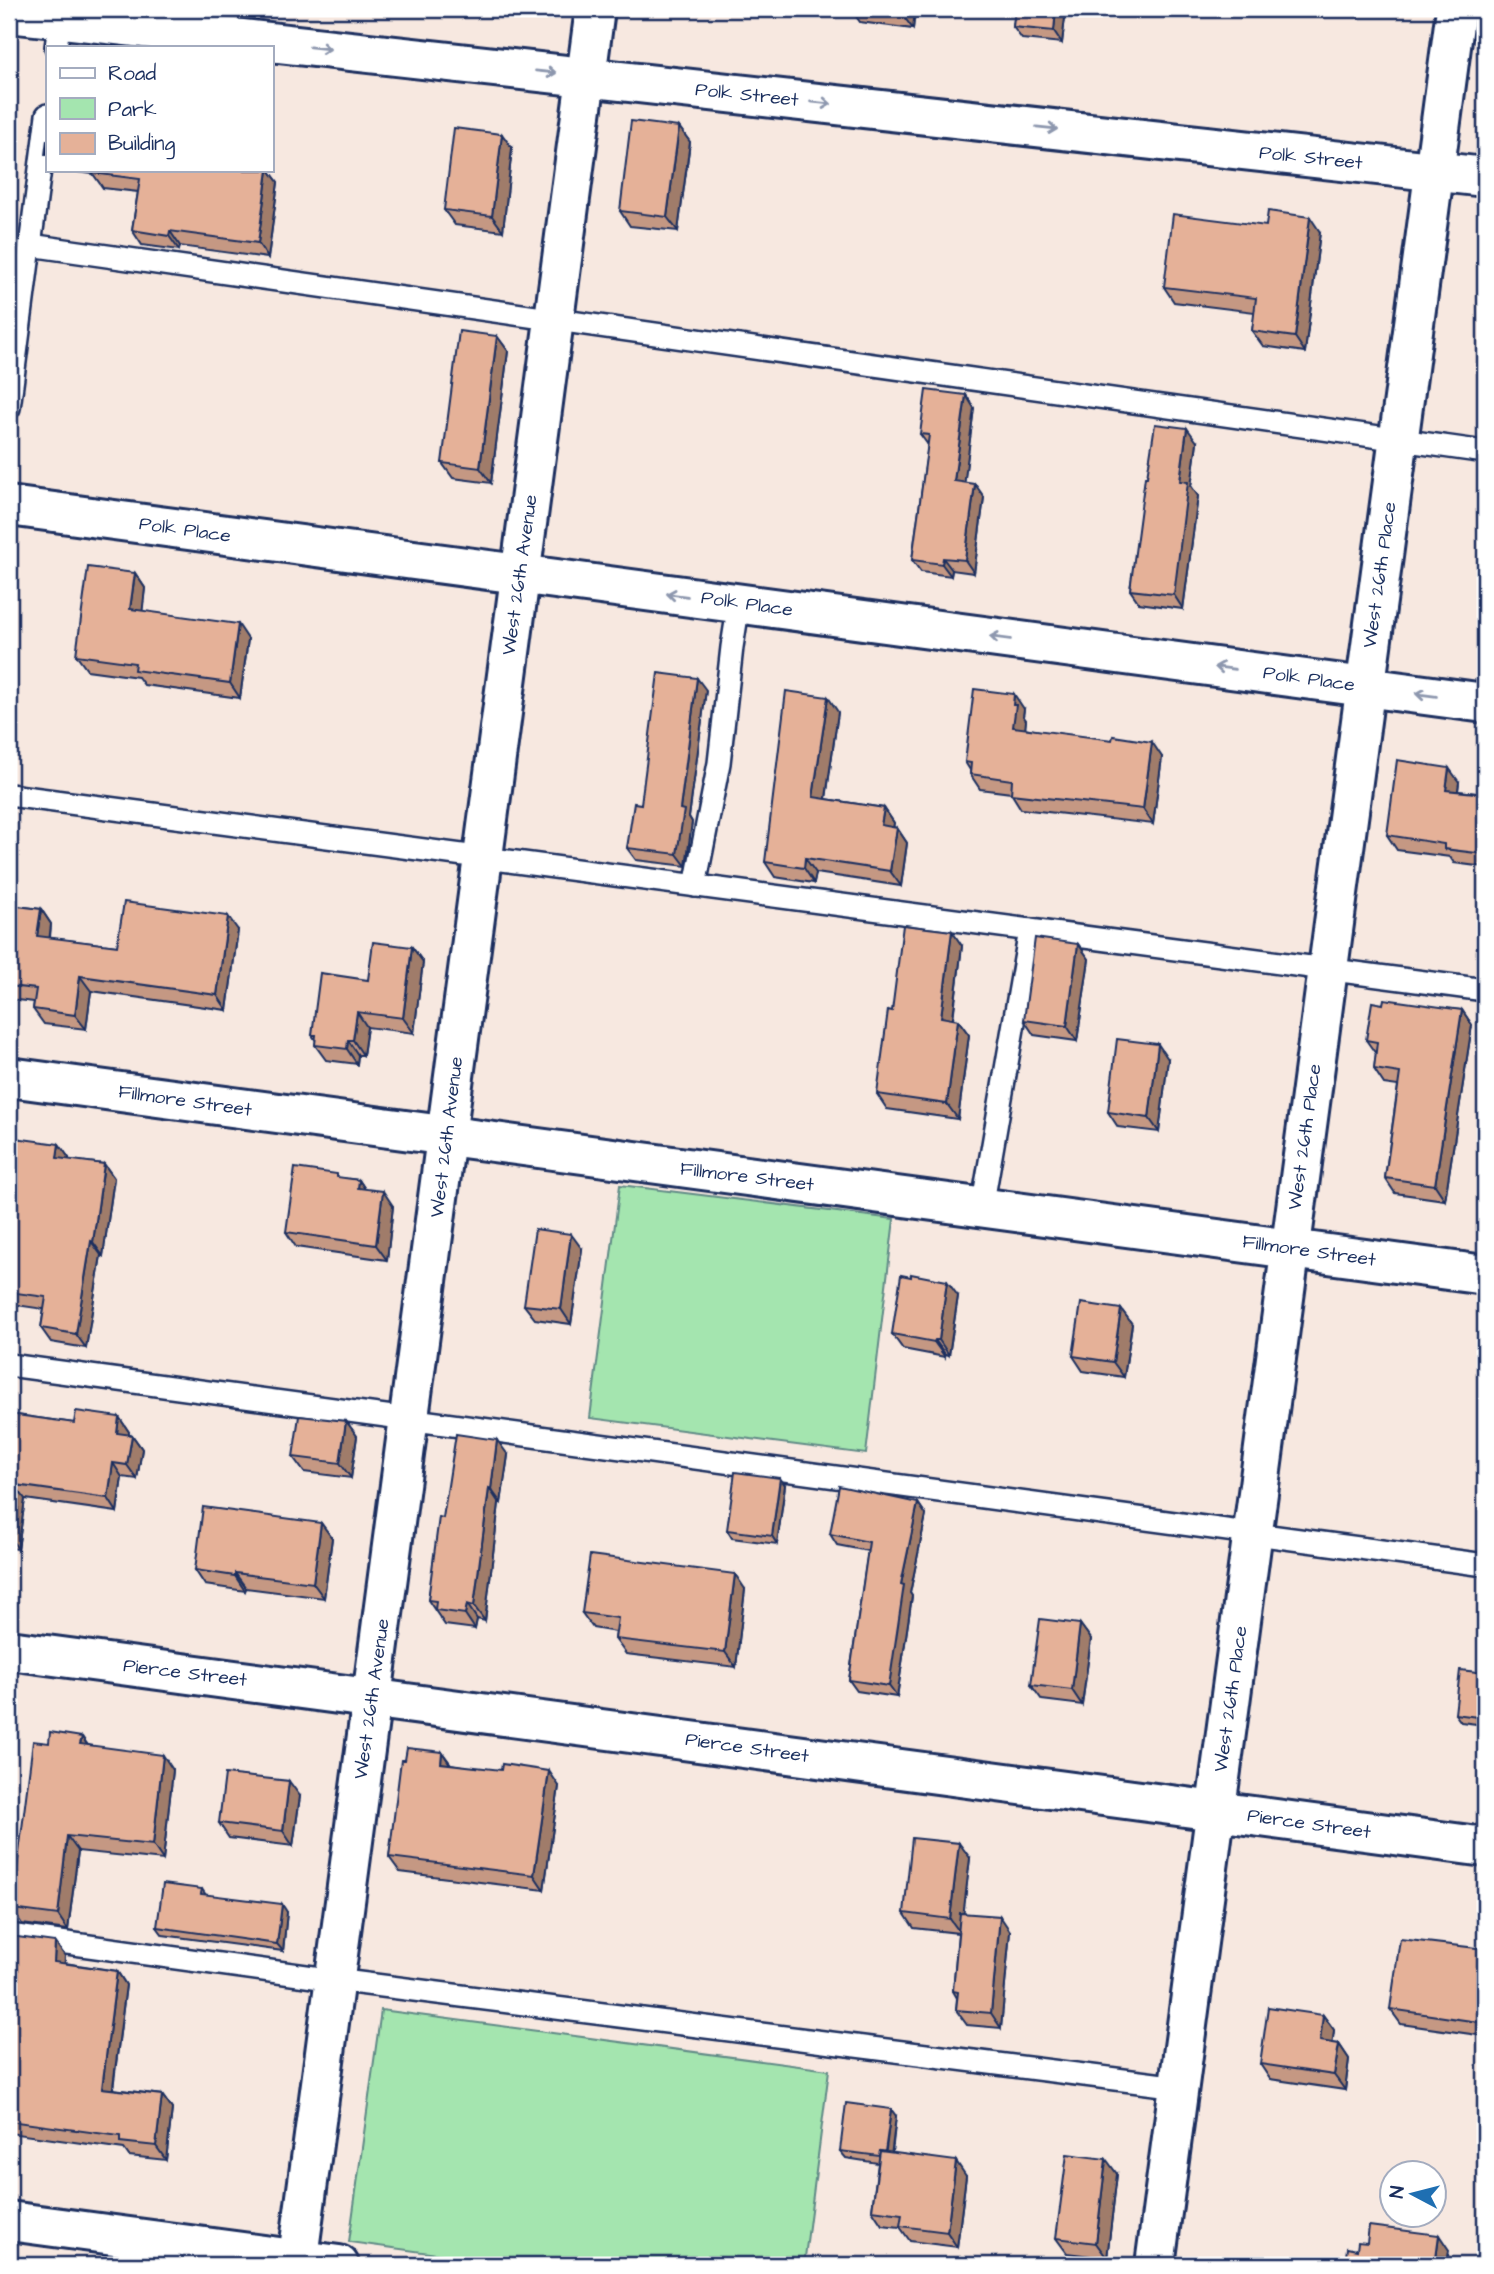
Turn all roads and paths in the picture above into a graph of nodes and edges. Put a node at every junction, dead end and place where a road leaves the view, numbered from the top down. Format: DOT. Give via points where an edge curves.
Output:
graph roads {
  1 [pos="595,9"];
  2 [pos="1456,9"];
  3 [pos="9,13"];
  4 [pos="59,25"];
  5 [pos="272,46"];
  6 [pos="273,46"];
  7 [pos="587,77"];
  8 [pos="46,123"];
  9 [pos="1434,172"];
  10 [pos="1485,177"];
  11 [pos="30,246"];
  12 [pos="554,320"];
  13 [pos="9,408"];
  14 [pos="1398,440"];
  15 [pos="1485,452"];
  16 [pos="9,506"];
  17 [pos="521,574"];
  18 [pos="739,603"];
  19 [pos="1366,687"];
  20 [pos="1485,703"];
  21 [pos="9,795"];
  22 [pos="483,858"];
  23 [pos="695,886"];
  24 [pos="1030,930"];
  25 [pos="1328,969"];
  26 [pos="1485,990"];
  27 [pos="9,1077"];
  28 [pos="447,1138"];
  29 [pos="982,1208"];
  30 [pos="1291,1248"];
  31 [pos="1485,1275"];
  32 [pos="9,1365"];
  33 [pos="410,1419"];
  34 [pos="1253,1534"];
  35 [pos="1485,1565"];
  36 [pos="9,1650"];
  37 [pos="373,1698"];
  38 [pos="1216,1811"];
  39 [pos="1485,1847"];
  40 [pos="9,1936"];
  41 [pos="335,1980"];
  42 [pos="1179,2087"];
  43 [pos="9,2221"];
  44 [pos="298,2262"];
  45 [pos="339,2265"];
  46 [pos="1155,2265"];
  1 -- 7 [label="street, West 26th Avenue"];
  2 -- 9 [label="street, West 26th Place"];
  3 -- 4 [label="street, Polk Street"];
  4 -- 5 [label="street, Polk Street, one-way"];
  6 -- 7 [label="street, Polk Street, one-way"];
  7 -- 9 [label="street, Polk Street, one-way"];
  7 -- 12 [label="street, West 26th Avenue"];
  8 -- 11 [label="lane"];
  9 -- 10 [label="street, Polk Street"];
  9 -- 14 [label="street, West 26th Place"];
  11 -- 12 [label="lane"];
  11 -- 13 [label="lane"];
  12 -- 14 [label="lane"];
  12 -- 17 [label="street, West 26th Avenue"];
  14 -- 15 [label="lane"];
  14 -- 19 [label="street, West 26th Place"];
  16 -- 17 [label="street, Polk Place"];
  18 -- 17 [label="street, Polk Place, one-way"];
  17 -- 22 [label="street, West 26th Avenue"];
  19 -- 18 [label="street, Polk Place, one-way"];
  18 -- 23 [label="lane" via="719,763"];
  20 -- 19 [label="street, Polk Place, one-way"];
  19 -- 25 [label="street, West 26th Place"];
  21 -- 22 [label="lane"];
  22 -- 23 [label="lane"];
  22 -- 28 [label="street, West 26th Avenue"];
  23 -- 24 [label="lane"];
  24 -- 25 [label="lane"];
  24 -- 29 [label="lane"];
  25 -- 26 [label="lane"];
  25 -- 30 [label="street, West 26th Place"];
  27 -- 28 [label="street, Fillmore Street"];
  28 -- 29 [label="street, Fillmore Street"];
  28 -- 33 [label="street, West 26th Avenue"];
  29 -- 30 [label="street, Fillmore Street"];
  30 -- 31 [label="street, Fillmore Street"];
  30 -- 34 [label="street, West 26th Place"];
  32 -- 33 [label="lane"];
  33 -- 34 [label="lane"];
  33 -- 37 [label="street, West 26th Avenue"];
  34 -- 35 [label="lane"];
  34 -- 38 [label="street, West 26th Place"];
  36 -- 37 [label="street, Pierce Street"];
  37 -- 38 [label="street, Pierce Street"];
  37 -- 41 [label="street, West 26th Avenue"];
  38 -- 39 [label="street, Pierce Street"];
  38 -- 42 [label="street, West 26th Place"];
  40 -- 41 [label="lane"];
  41 -- 42 [label="lane"];
  41 -- 44 [label="street, West 26th Avenue"];
  42 -- 46 [label="street, West 26th Place"];
  43 -- 44 [label="street"];
  44 -- 45 [label="street"];
}
